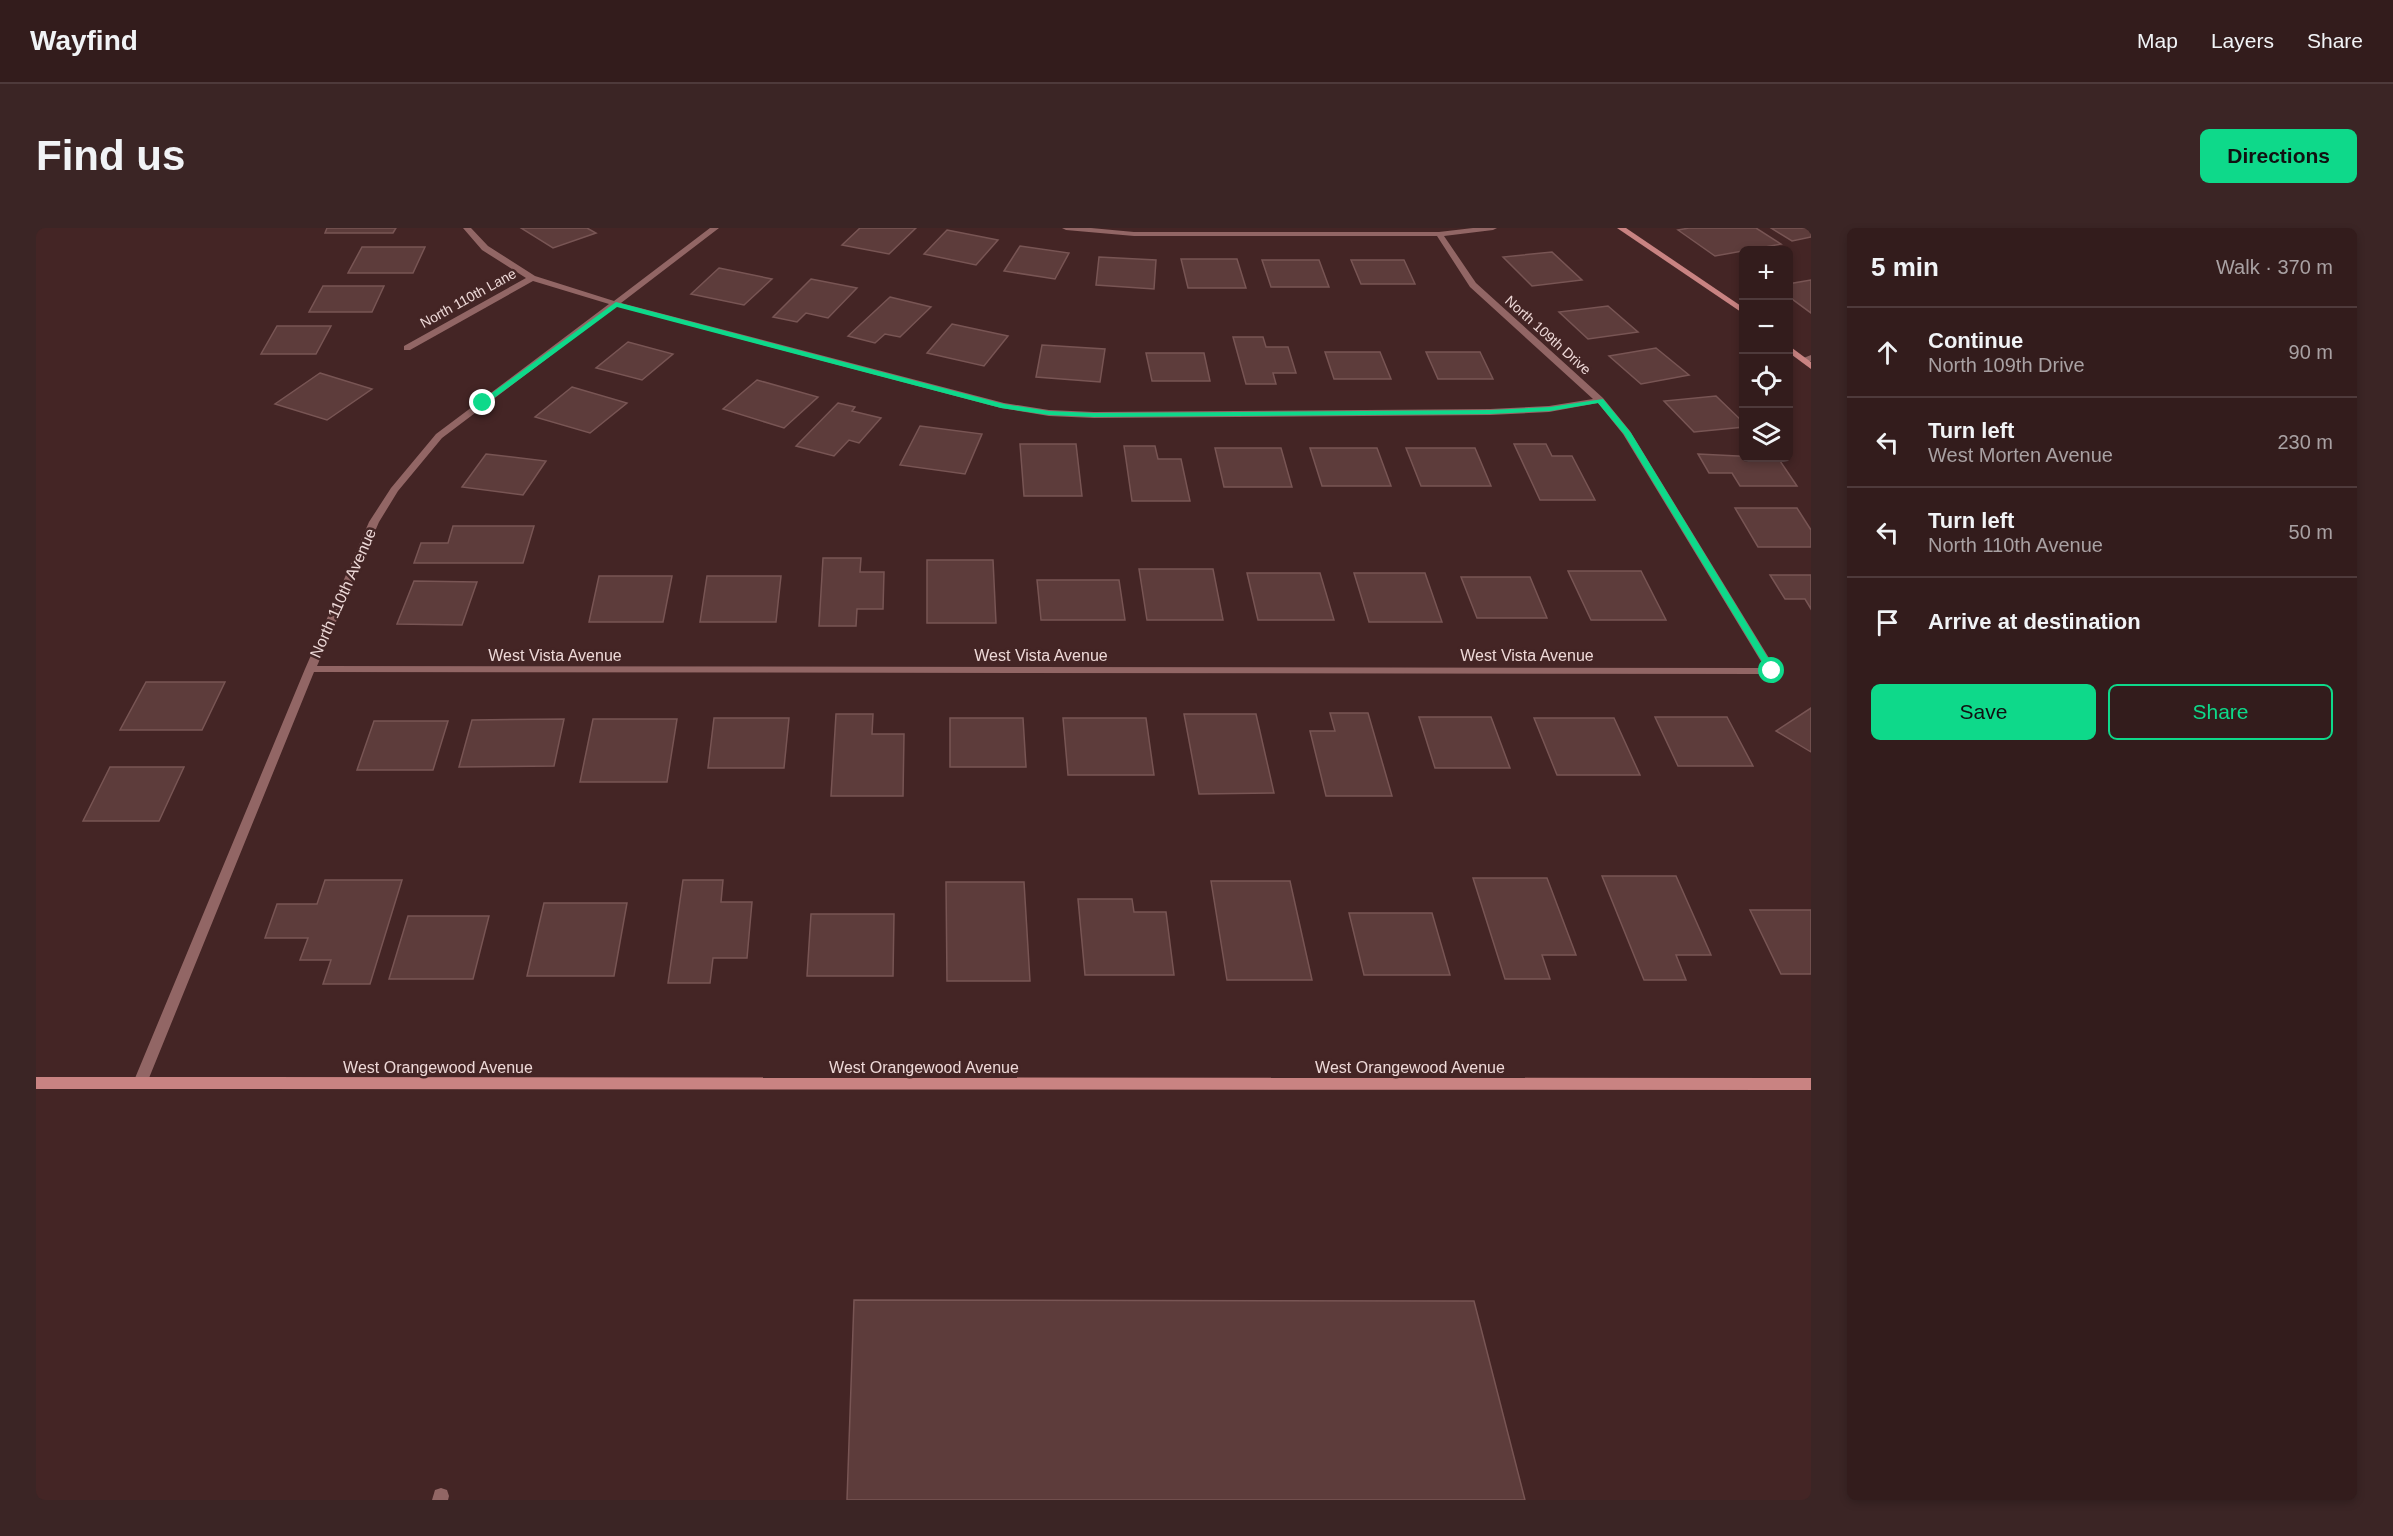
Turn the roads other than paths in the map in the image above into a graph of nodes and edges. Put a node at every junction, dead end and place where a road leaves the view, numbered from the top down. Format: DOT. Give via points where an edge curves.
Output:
graph roads {
  1 [pos="467,228"];
  2 [pos="715,228"];
  3 [pos="1066,228"];
  4 [pos="1493,228"];
  5 [pos="1621,228"];
  6 [pos="1439,234"];
  7 [pos="532,278"];
  8 [pos="616,304"];
  9 [pos="1739,309"];
  10 [pos="407,348"];
  11 [pos="1793,350"];
  12 [pos="1809,361"];
  13 [pos="1600,400"];
  14 [pos="310,669"];
  15 [pos="1772,671"];
  16 [pos="36,1083"];
  17 [pos="140,1083"];
  18 [pos="1811,1084"];
  1 -- 7 [label="street, North 110th Lane" via="485,249"];
  2 -- 8 [label="street, North 110th Avenue"];
  3 -- 6 [label="street" via="1134,234"];
  4 -- 6 [label="street"];
  5 -- 9 [label="street"];
  6 -- 13 [label="street, North 109th Drive" via="1473,285"];
  7 -- 8 [label="street"];
  7 -- 10 [label="street, North 110th Lane"];
  8 -- 13 [label="street" via="1004,406 1049,413 1490,412 1550,409"];
  8 -- 14 [label="street, North 110th Avenue" via="439,436 412,468 374,522"];
  11 -- 12 [label="street"];
  13 -- 15 [label="street, North 109th Drive" via="1627,433"];
  14 -- 15 [label="street, West Vista Avenue"];
  14 -- 17 [label="street, North 110th Avenue"];
  16 -- 17 [label="street, West Orangewood Avenue"];
  17 -- 18 [label="street, West Orangewood Avenue"];
}
